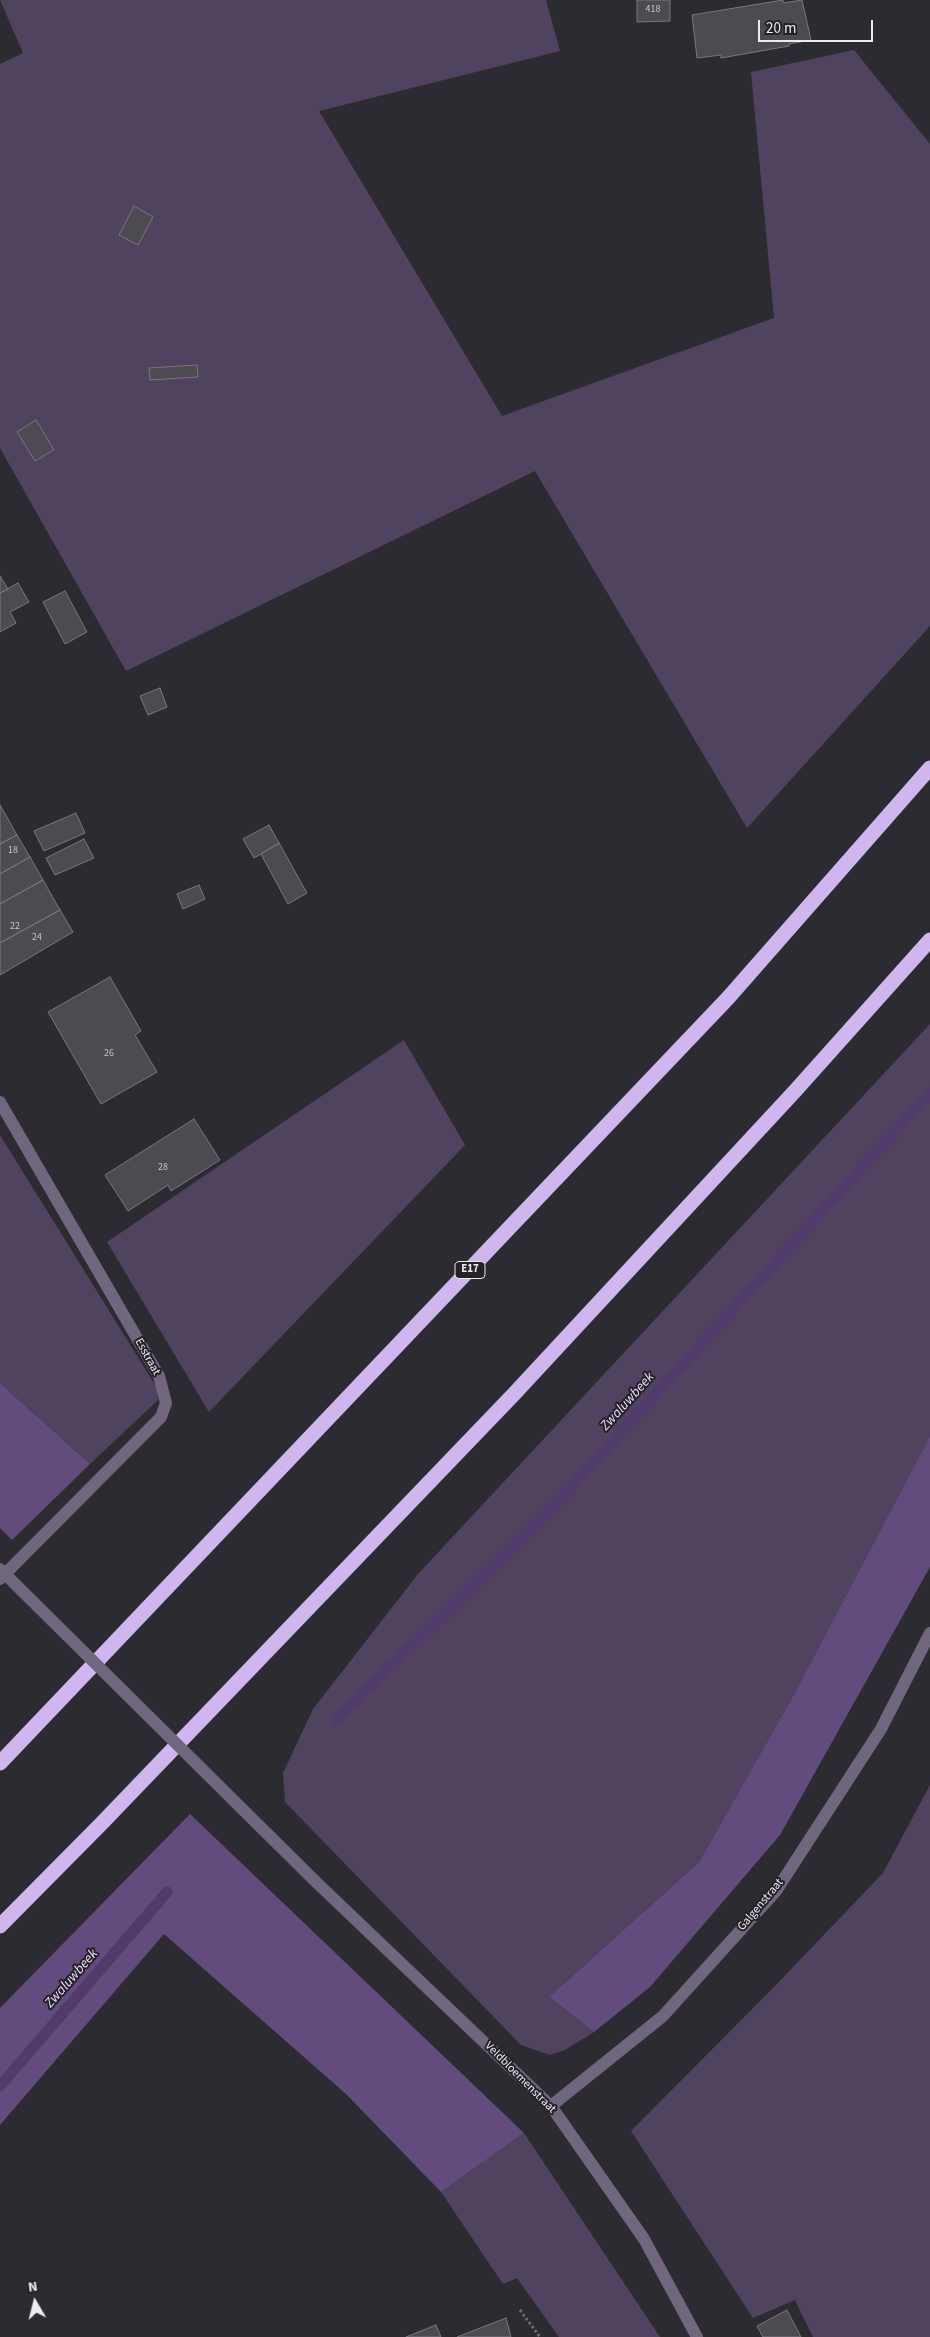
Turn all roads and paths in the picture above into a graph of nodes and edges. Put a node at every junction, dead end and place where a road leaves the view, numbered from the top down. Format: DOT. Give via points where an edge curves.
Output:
graph roads {
  1 [pos="930,768"];
  2 [pos="930,940"];
  3 [pos="0,1102"];
  4 [pos="0,1569"];
  5 [pos="0,1579"];
  6 [pos="930,1633"];
  7 [pos="0,1763"];
  8 [pos="0,1926"];
  9 [pos="551,2106"];
  10 [pos="520,2310"];
  11 [pos="540,2337"];
  12 [pos="697,2337"];
  1 -- 7 [label="highway, E17" via="728,998"];
  2 -- 8 [label="highway" via="514,1394"];
  3 -- 5 [label="street, Esstraat" via="159,1376 166,1403 161,1417"];
  4 -- 9 [label="street, Veldbloemenstraat, bridge" via="315,1881"];
  6 -- 9 [label="street, Galgenstraat" via="881,1729 776,1891 663,2016"];
  9 -- 12 [label="street, Veldbloemenstraat" via="644,2239"];
  10 -- 11 [label="path"];
}
